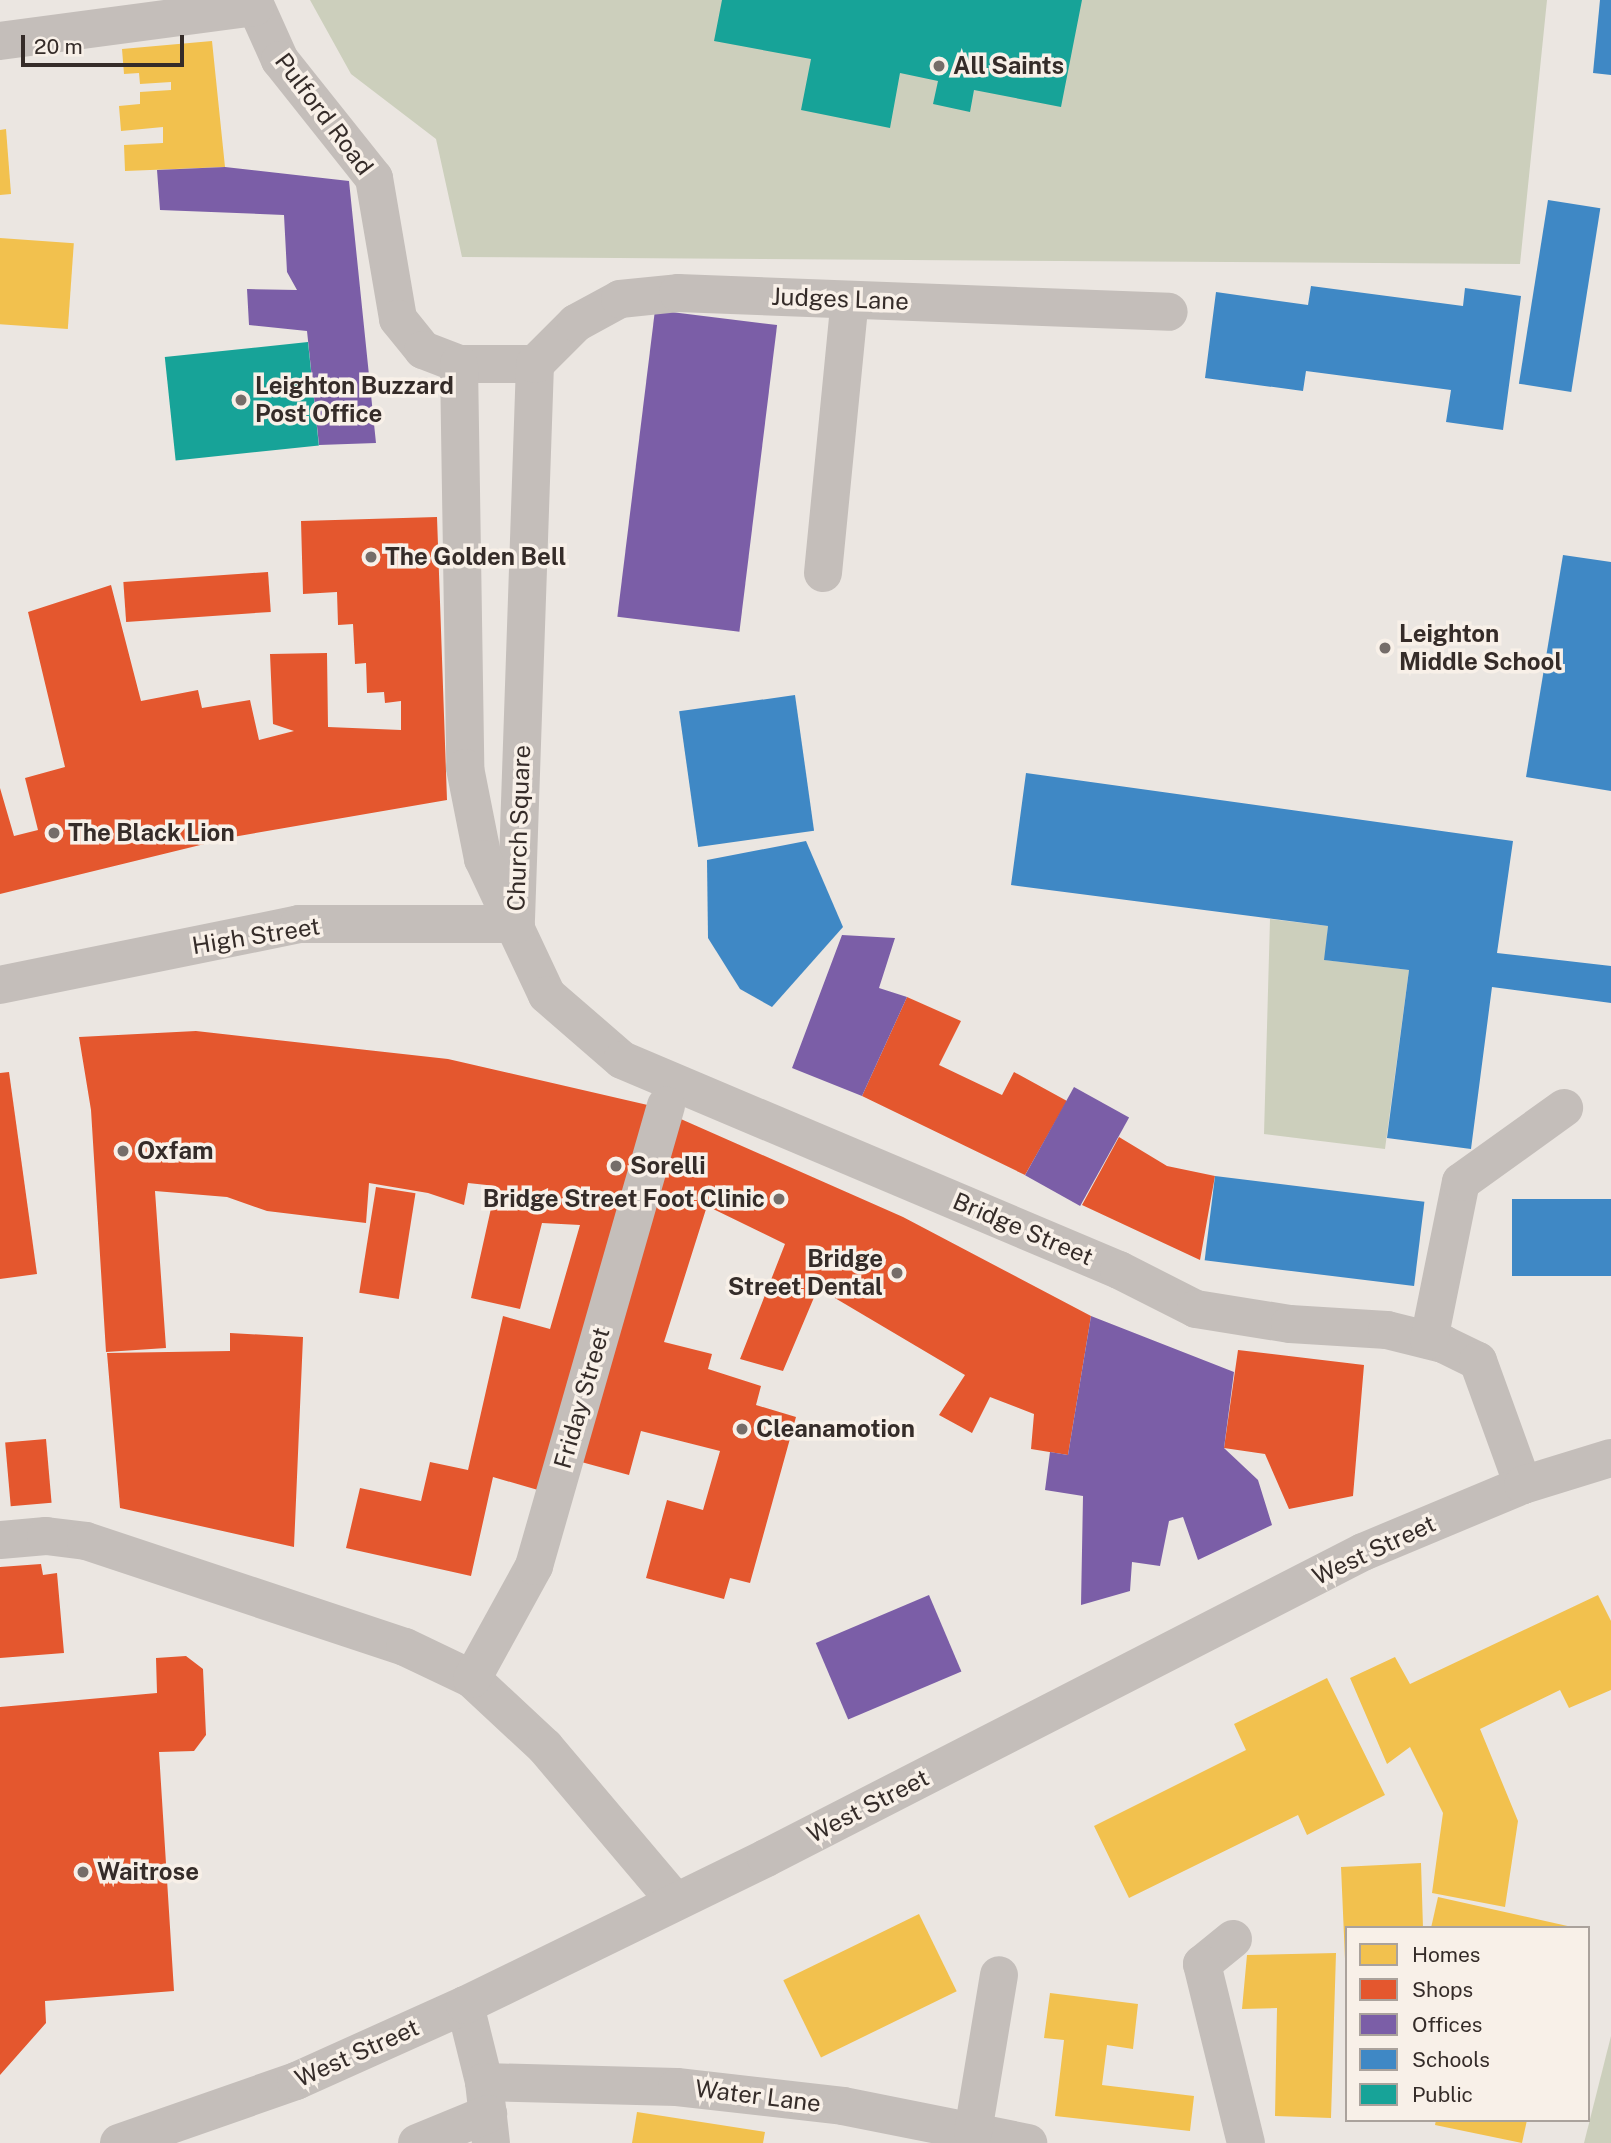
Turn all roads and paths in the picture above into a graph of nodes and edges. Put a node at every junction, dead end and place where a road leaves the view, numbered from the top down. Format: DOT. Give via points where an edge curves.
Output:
graph roads {
  1 [pos="254,4"];
  2 [pos="0,41"];
  3 [pos="850,300"];
  4 [pos="1169,312"];
  5 [pos="459,364"];
  6 [pos="535,364"];
  7 [pos="822,573"];
  8 [pos="516,924"];
  9 [pos="0,985"];
  10 [pos="666,1106"];
  11 [pos="1564,1108"];
  12 [pos="1429,1340"];
  13 [pos="1611,1458"];
  14 [pos="1523,1485"];
  15 [pos="0,1540"];
  16 [pos="472,1679"];
  17 [pos="675,1902"];
  18 [pos="1234,1939"];
  19 [pos="999,1975"];
  20 [pos="465,2005"];
  21 [pos="488,2113"];
  22 [pos="972,2132"];
  23 [pos="119,2143"];
  24 [pos="417,2143"];
  25 [pos="1028,2143"];
  26 [pos="1246,2143"];
  1 -- 2 [label="street"];
  1 -- 5 [label="street, Pulford Road" via="280,60 374,178 398,319 423,350"];
  3 -- 4 [label="street, Judges Lane"];
  3 -- 6 [label="street, Judges Lane" via="678,293 620,299 576,323"];
  3 -- 7 [label="street"];
  5 -- 6 [label="street"];
  5 -- 8 [label="street, Church Square" via="465,768 483,859"];
  6 -- 8 [label="street, Church Square"];
  8 -- 9 [label="street, High Street" via="299,924"];
  8 -- 12 [label="street, Bridge Street" via="547,995 622,1060 1119,1270 1196,1309 1290,1324 1387,1330"];
  10 -- 16 [label="street, Friday Street" via="534,1566"];
  11 -- 12 [label="street" via="1461,1182"];
  12 -- 14 [label="street, Bridge Street" via="1478,1361"];
  13 -- 14 [label="street, West Street"];
  14 -- 17 [label="street, West Street" via="1363,1552"];
  15 -- 16 [label="street" via="47,1536 86,1541 405,1647"];
  16 -- 17 [label="street" via="545,1748"];
  17 -- 20 [label="street, West Street"];
  18 -- 26 [label="street" via="1202,1964"];
  19 -- 22 [label="street"];
  20 -- 21 [label="street"];
  20 -- 23 [label="street, West Street" via="296,2081"];
  21 -- 22 [label="street, Water Lane" via="677,2087 843,2106"];
  21 -- 24 [label="street"];
  22 -- 25 [label="street, Water Lane"];
}
